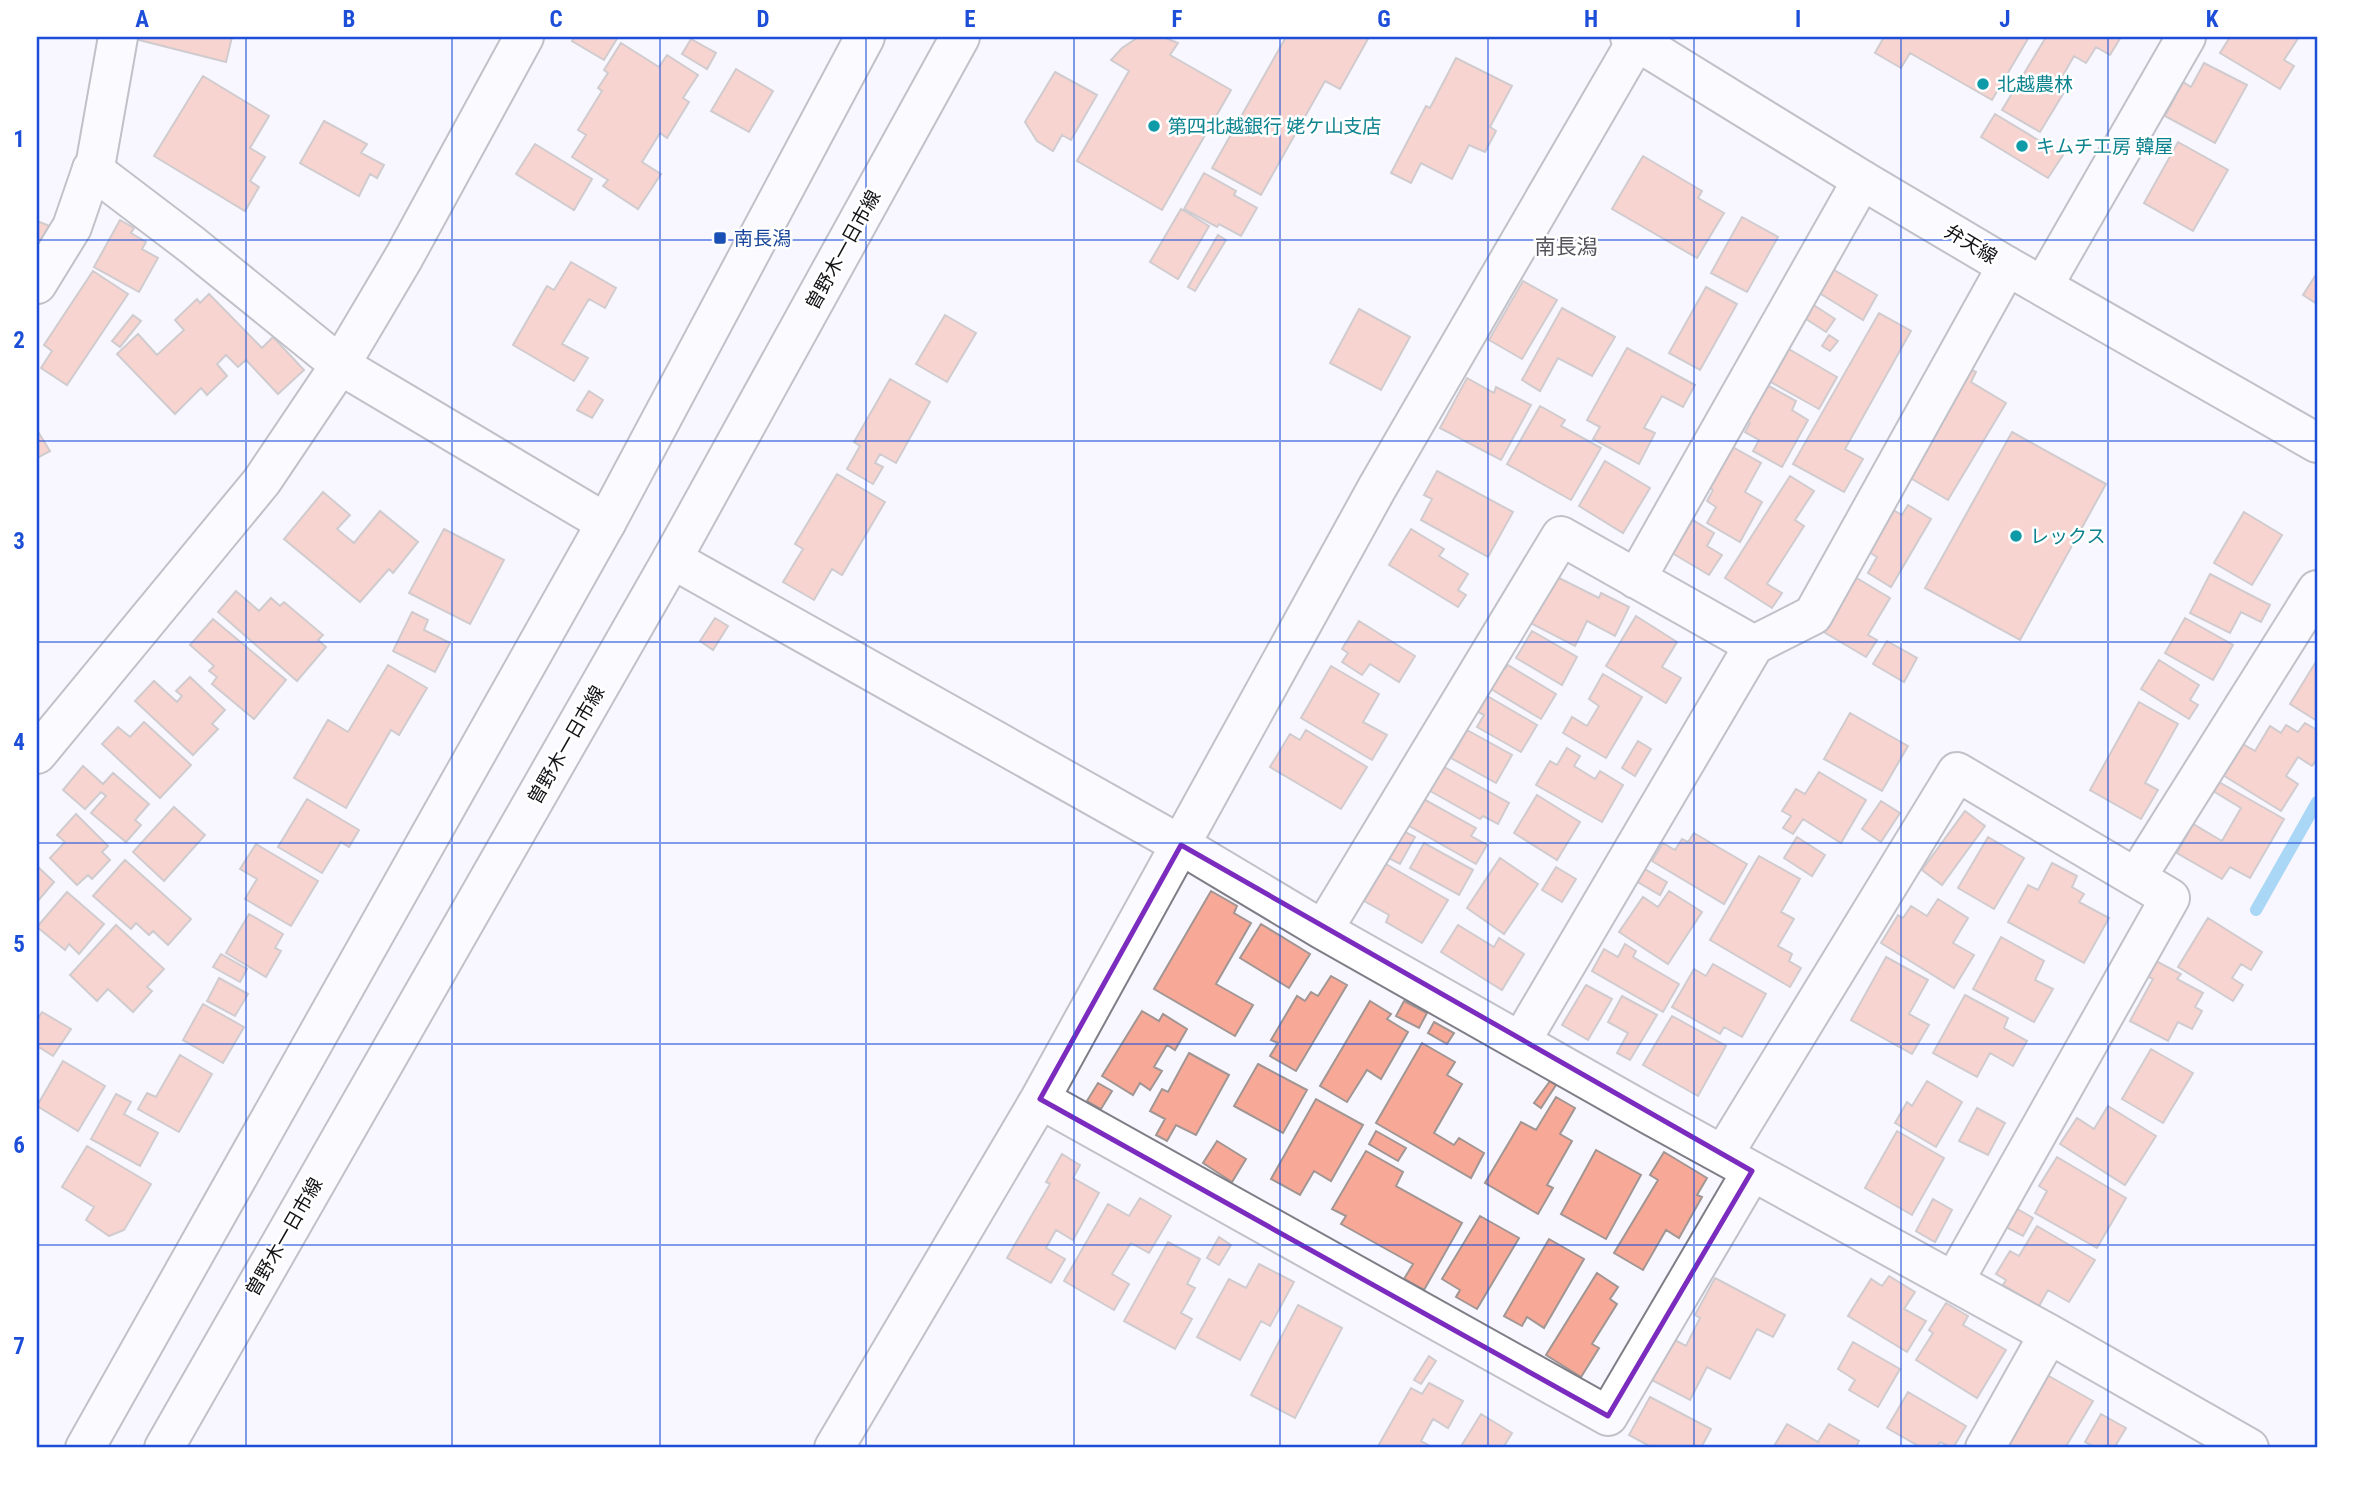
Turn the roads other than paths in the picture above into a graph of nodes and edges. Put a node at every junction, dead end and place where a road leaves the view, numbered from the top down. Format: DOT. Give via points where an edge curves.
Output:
graph roads {
  1 [pos="118,37"];
  2 [pos="524,37"];
  3 [pos="865,37"];
  4 [pos="960,37"];
  5 [pos="2186,37"];
  6 [pos="1633,39"];
  7 [pos="92,169"];
  8 [pos="1861,180"];
  9 [pos="2007,266"];
  10 [pos="37,284"];
  11 [pos="2043,286"];
  12 [pos="341,365"];
  13 [pos="2317,443"];
  14 [pos="606,523"];
  15 [pos="672,559"];
  16 [pos="1636,579"];
  17 [pos="2317,590"];
  18 [pos="1754,645"];
  19 [pos="37,754"];
  20 [pos="1181,845"];
  21 [pos="2136,878"];
  22 [pos="1323,930"];
  23 [pos="1521,1041"];
  24 [pos="1040,1099"];
  25 [pos="1737,1163"];
  26 [pos="1954,1281"];
  27 [pos="2049,1334"];
  28 [pos="85,1448"];
  29 [pos="164,1448"];
  30 [pos="834,1448"];
  31 [pos="1985,1448"];
  32 [pos="2249,1448"];
  1 -- 7 [label="street"];
  2 -- 12 [label="street"];
  3 -- 14 [label="street"];
  4 -- 15 [label="street, 曽野木一日市線"];
  5 -- 11 [label="street"];
  6 -- 8 [label="street, 弁天線"];
  6 -- 20 [label="street" via="1377,488"];
  7 -- 10 [label="street" via="72,227"];
  7 -- 12 [label="street"];
  8 -- 9 [label="street, 弁天線"];
  8 -- 16 [label="street"];
  9 -- 11 [label="street, 弁天線"];
  9 -- 18 [label="street" via="1813,615"];
  11 -- 13 [label="street, 弁天線"];
  12 -- 14 [label="street"];
  12 -- 19 [label="street" via="262,481"];
  14 -- 28 [label="street"];
  15 -- 20 [label="street"];
  15 -- 29 [label="street, 曽野木一日市線"];
  16 -- 18 [label="street"];
  16 -- 22 [label="street" via="1561,536"];
  17 -- 21 [label="street"];
  18 -- 23 [label="street"];
  20 -- 22 [label="street"];
  20 -- 24 [label="street"];
  21 -- 25 [label="street" via="1957,772"];
  21 -- 26 [label="street" via="2170,898"];
  22 -- 23 [label="street"];
  23 -- 25 [label="street"];
  24 -- 25 [label="street" via="1608,1416"];
  24 -- 30 [label="street"];
  25 -- 26 [label="street"];
  26 -- 27 [label="street"];
  27 -- 31 [label="street"];
  27 -- 32 [label="street"];
}
